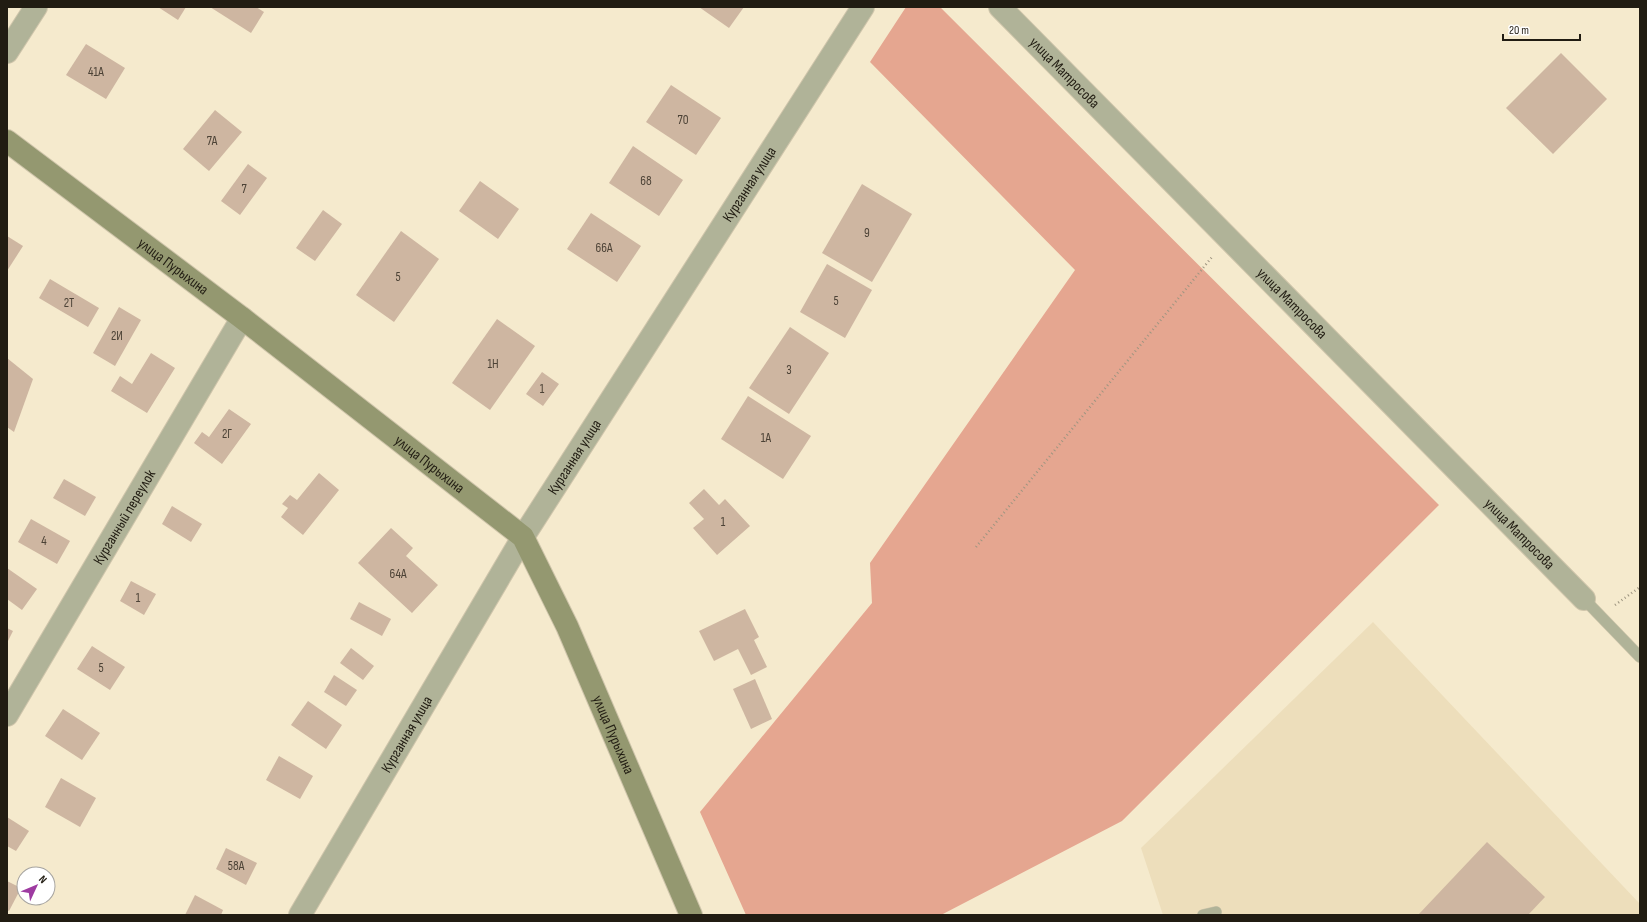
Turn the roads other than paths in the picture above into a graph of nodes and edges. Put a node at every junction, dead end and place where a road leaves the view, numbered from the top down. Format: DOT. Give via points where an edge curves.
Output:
graph roads {
  1 [pos="36,7"];
  2 [pos="863,7"];
  3 [pos="1000,7"];
  4 [pos="7,52"];
  5 [pos="7,141"];
  6 [pos="242,318"];
  7 [pos="523,538"];
  8 [pos="1584,599"];
  9 [pos="1640,657"];
  10 [pos="7,715"];
  11 [pos="1216,912"];
  12 [pos="300,915"];
  13 [pos="691,915"];
  14 [pos="1203,915"];
  1 -- 4 [label="street"];
  2 -- 7 [label="street, Курганная улица"];
  3 -- 8 [label="street, улица Матросова"];
  5 -- 6 [label="street, улица Пурыхина"];
  6 -- 7 [label="street, улица Пурыхина"];
  6 -- 10 [label="street, Курганный переулок"];
  7 -- 12 [label="street, Курганная улица"];
  7 -- 13 [label="street, улица Пурыхина" via="566,626"];
  8 -- 9 [label="lane"];
  11 -- 14 [label="lane"];
}
